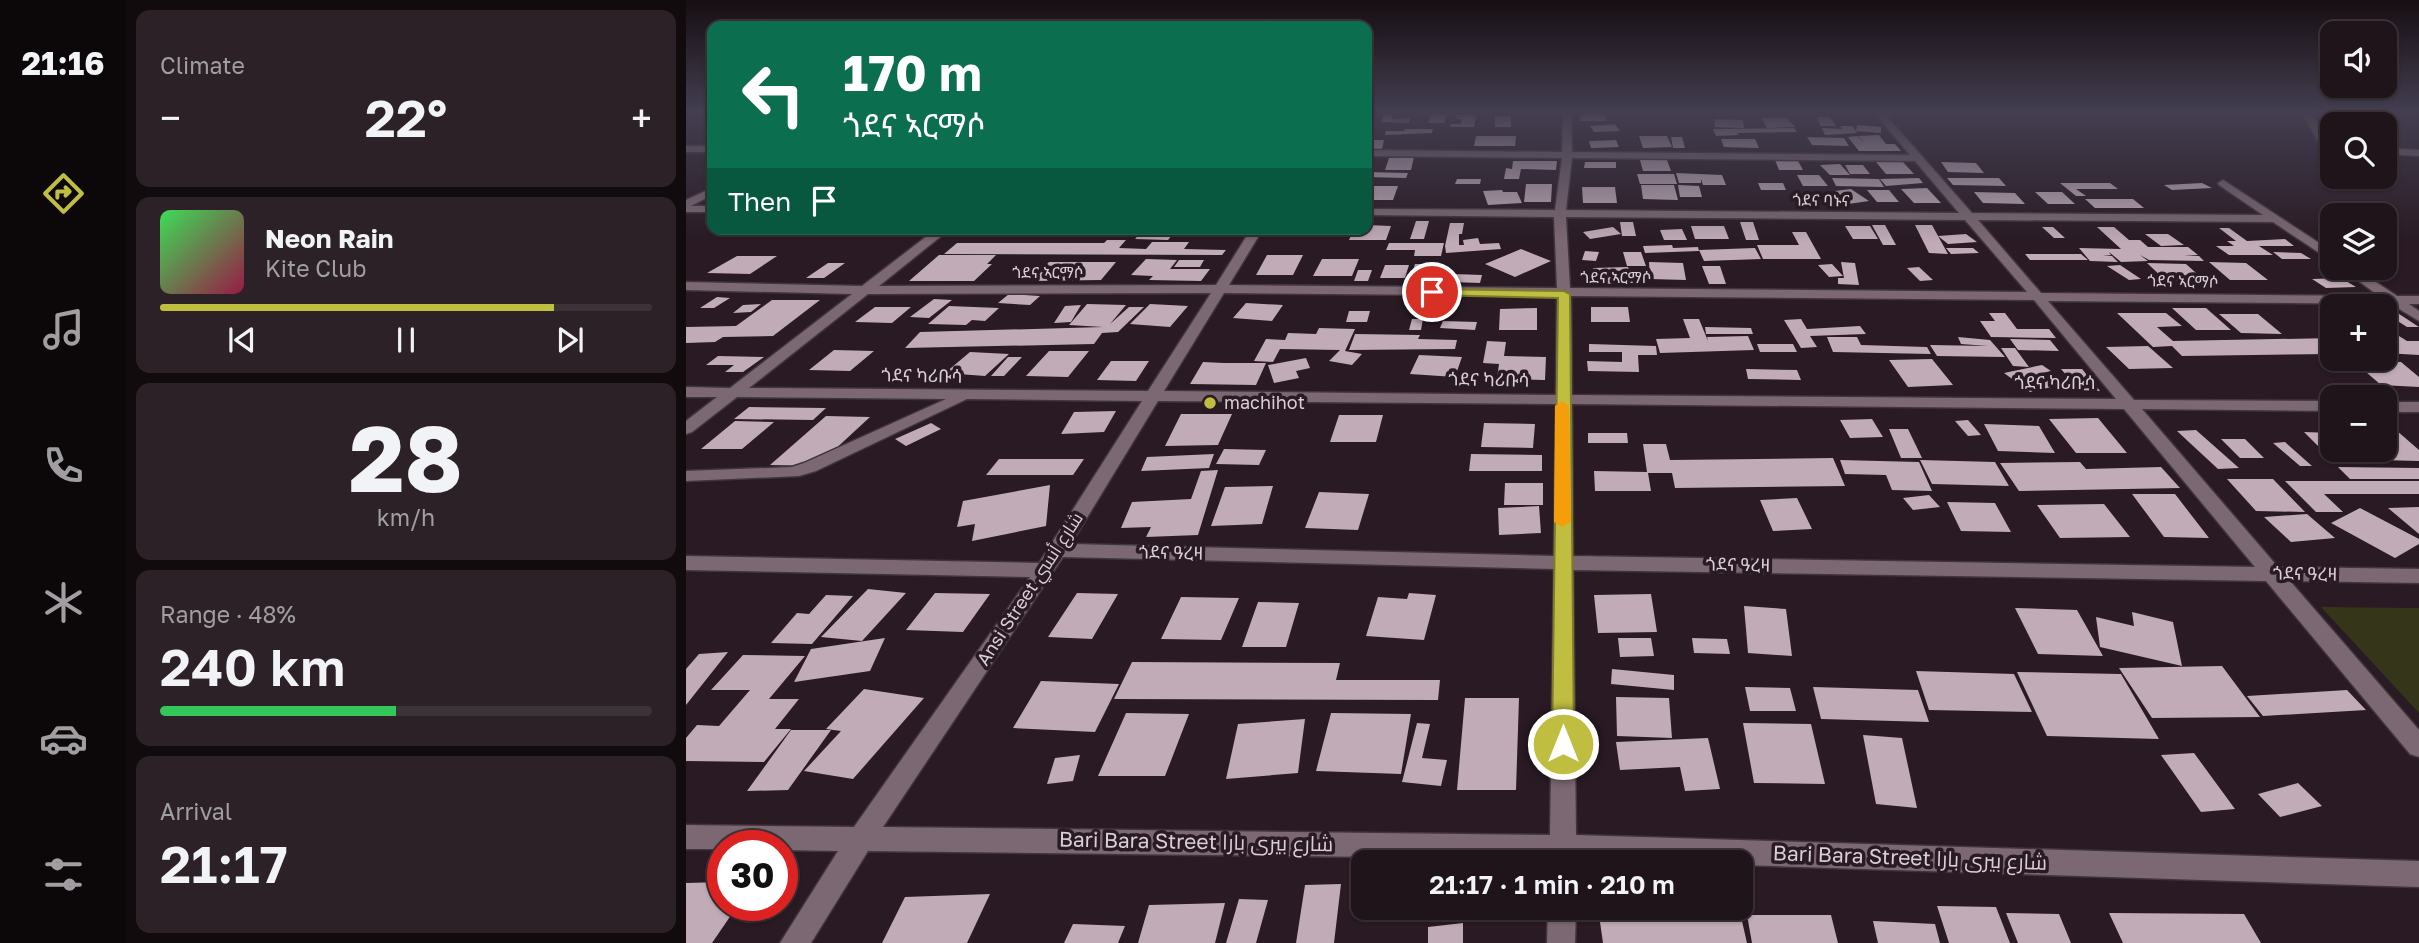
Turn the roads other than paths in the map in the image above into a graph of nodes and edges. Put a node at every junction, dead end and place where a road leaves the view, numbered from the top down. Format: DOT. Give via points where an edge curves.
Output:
graph roads {
  1 [pos="1567,155"];
  2 [pos="1655,155"];
  3 [pos="1914,155"];
  4 [pos="1917,158"];
  5 [pos="2223,183"];
  6 [pos="707,194"];
  7 [pos="686,206"];
  8 [pos="707,208"];
  9 [pos="1372,212"];
  10 [pos="1560,214"];
  11 [pos="1967,218"];
  12 [pos="2275,219"];
  13 [pos="937,235"];
  14 [pos="1254,235"];
  15 [pos="2320,249"];
  16 [pos="2365,280"];
  17 [pos="686,286"];
  18 [pos="1221,289"];
  19 [pos="868,290"];
  20 [pos="1564,294"];
  21 [pos="2386,294"];
  22 [pos="2038,296"];
  23 [pos="2320,299"];
  24 [pos="2397,300"];
  25 [pos="2419,300"];
  26 [pos="2397,301"];
  27 [pos="2419,317"];
  28 [pos="686,392"];
  29 [pos="734,393"];
  30 [pos="965,396"];
  31 [pos="1152,396"];
  32 [pos="1562,400"];
  33 [pos="2128,402"];
  34 [pos="2320,406"];
  35 [pos="2397,407"];
  36 [pos="2419,407"];
  37 [pos="686,429"];
  38 [pos="686,476"];
  39 [pos="1057,550"];
  40 [pos="686,563"];
  41 [pos="1563,563"];
  42 [pos="1045,570"];
  43 [pos="2272,573"];
  44 [pos="2419,576"];
  45 [pos="2419,747"];
  46 [pos="686,837"];
  47 [pos="862,838"];
  48 [pos="1357,850"];
  49 [pos="1563,850"];
  50 [pos="1753,859"];
  51 [pos="2419,874"];
  52 [pos="1562,920"];
  53 [pos="794,943"];
  54 [pos="1561,943"];
  1 -- 10 [label="street"];
  2 -- 4 [label="street"];
  3 -- 4 [label="street"];
  4 -- 11 [label="street"];
  5 -- 12 [label="street"];
  6 -- 7 [label="street"];
  7 -- 8 [label="street"];
  9 -- 10 [label="street, ጎደና ባኑና"];
  10 -- 11 [label="street, ጎደና ባኑና"];
  10 -- 20 [label="street"];
  11 -- 12 [label="street, ጎደና ባኑና"];
  11 -- 22 [label="street"];
  12 -- 15 [label="street"];
  13 -- 19 [label="street"];
  14 -- 18 [label="street, Ansi Street شارع أنسي"];
  16 -- 21 [label="street"];
  17 -- 19 [label="street, ጎደና ኣርማሶ"];
  18 -- 19 [label="street, ጎደና ኣርማሶ"];
  18 -- 20 [label="street, ጎደና ኣርማሶ"];
  18 -- 31 [label="street, Ansi Street شارع أنسي"];
  19 -- 29 [label="street"];
  20 -- 22 [label="street, ጎደና ኣርማሶ"];
  20 -- 32 [label="street"];
  22 -- 23 [label="street, ጎደና ኣርማሶ"];
  22 -- 33 [label="street"];
  24 -- 25 [label="street, ጎደና ኣርማሶ"];
  26 -- 27 [label="street"];
  28 -- 29 [label="street, ጎደና ካሪቡሳ"];
  29 -- 30 [label="street, ጎደና ካሪቡሳ"];
  29 -- 37 [label="street"];
  30 -- 31 [label="street, ጎደና ካሪቡሳ"];
  30 -- 38 [label="street" via="793,472"];
  31 -- 32 [label="street, ጎደና ካሪቡሳ"];
  31 -- 39 [label="street, Ansi Street شارع أنسي"];
  32 -- 33 [label="street, ጎደና ካሪቡሳ"];
  32 -- 41 [label="street"];
  33 -- 34 [label="street, ጎደና ካሪቡሳ"];
  33 -- 43 [label="street"];
  35 -- 36 [label="street"];
  39 -- 41 [label="street, ጎደና ዓረዛ"];
  39 -- 42 [label="street, Ansi Street شارع أنسي"];
  40 -- 42 [label="street"];
  41 -- 43 [label="street, ጎደና ዓረዛ"];
  41 -- 49 [label="street"];
  42 -- 47 [label="street, Ansi Street شارع أنسي"];
  43 -- 44 [label="street, ጎደና ዓረዛ"];
  43 -- 45 [label="street"];
  46 -- 47 [label="street, Bari Bara Street شارع بيرى بارا"];
  47 -- 48 [label="street, Bari Bara Street شارع بيرى بارا"];
  47 -- 53 [label="street, Ansi Street شارع أنسي"];
  50 -- 51 [label="street, Bari Bara Street شارع بيرى بارا"];
  52 -- 54 [label="street"];
}
